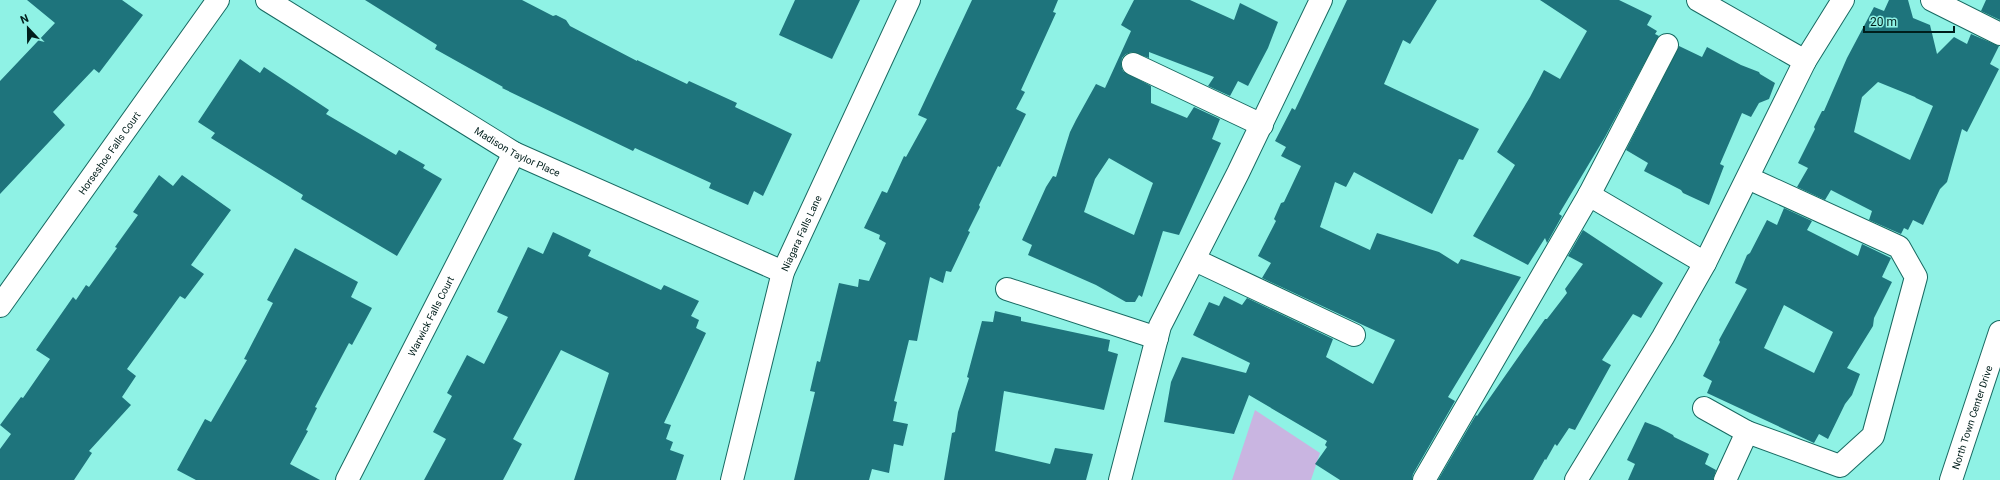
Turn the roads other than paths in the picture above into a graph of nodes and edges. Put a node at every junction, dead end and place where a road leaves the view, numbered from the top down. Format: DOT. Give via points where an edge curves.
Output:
graph roads {
  1 [pos="218,0"];
  2 [pos="268,0"];
  3 [pos="909,0"];
  4 [pos="1321,0"];
  5 [pos="1698,0"];
  6 [pos="1843,0"];
  7 [pos="1932,0"];
  8 [pos="2000,34"];
  9 [pos="1667,45"];
  10 [pos="1805,61"];
  11 [pos="1133,64"];
  12 [pos="1262,125"];
  13 [pos="514,153"];
  14 [pos="1748,178"];
  15 [pos="1589,195"];
  16 [pos="1194,260"];
  17 [pos="1705,264"];
  18 [pos="784,272"];
  19 [pos="1007,289"];
  20 [pos="0,306"];
  21 [pos="2000,332"];
  22 [pos="1354,336"];
  23 [pos="1157,338"];
  24 [pos="1704,408"];
  25 [pos="1747,432"];
  26 [pos="347,480"];
  27 [pos="732,480"];
  28 [pos="1120,480"];
  29 [pos="1424,480"];
  30 [pos="1576,480"];
  31 [pos="1724,480"];
  32 [pos="1951,480"];
  1 -- 20 [label="street, Horseshoe Falls Court"];
  2 -- 13 [label="street, Madison Taylor Place"];
  3 -- 18 [label="street, Niagara Falls Lane"];
  4 -- 12 [label="street"];
  5 -- 10 [label="street"];
  6 -- 10 [label="street"];
  7 -- 8 [label="street"];
  9 -- 15 [label="street"];
  10 -- 14 [label="street"];
  11 -- 12 [label="street"];
  12 -- 16 [label="street"];
  13 -- 18 [label="street, Madison Taylor Place"];
  13 -- 26 [label="street, Warwick Falls Court"];
  14 -- 17 [label="street"];
  14 -- 25 [label="street" via="1899,247 1916,277 1873,436 1840,466"];
  15 -- 17 [label="street"];
  15 -- 29 [label="street"];
  16 -- 22 [label="street"];
  16 -- 23 [label="street" via="1160,326"];
  17 -- 30 [label="street"];
  18 -- 27 [label="street, Niagara Falls Lane"];
  19 -- 23 [label="street"];
  21 -- 32 [label="street, North Town Center Drive"];
  23 -- 28 [label="street"];
  24 -- 25 [label="street"];
  25 -- 31 [label="street"];
}
